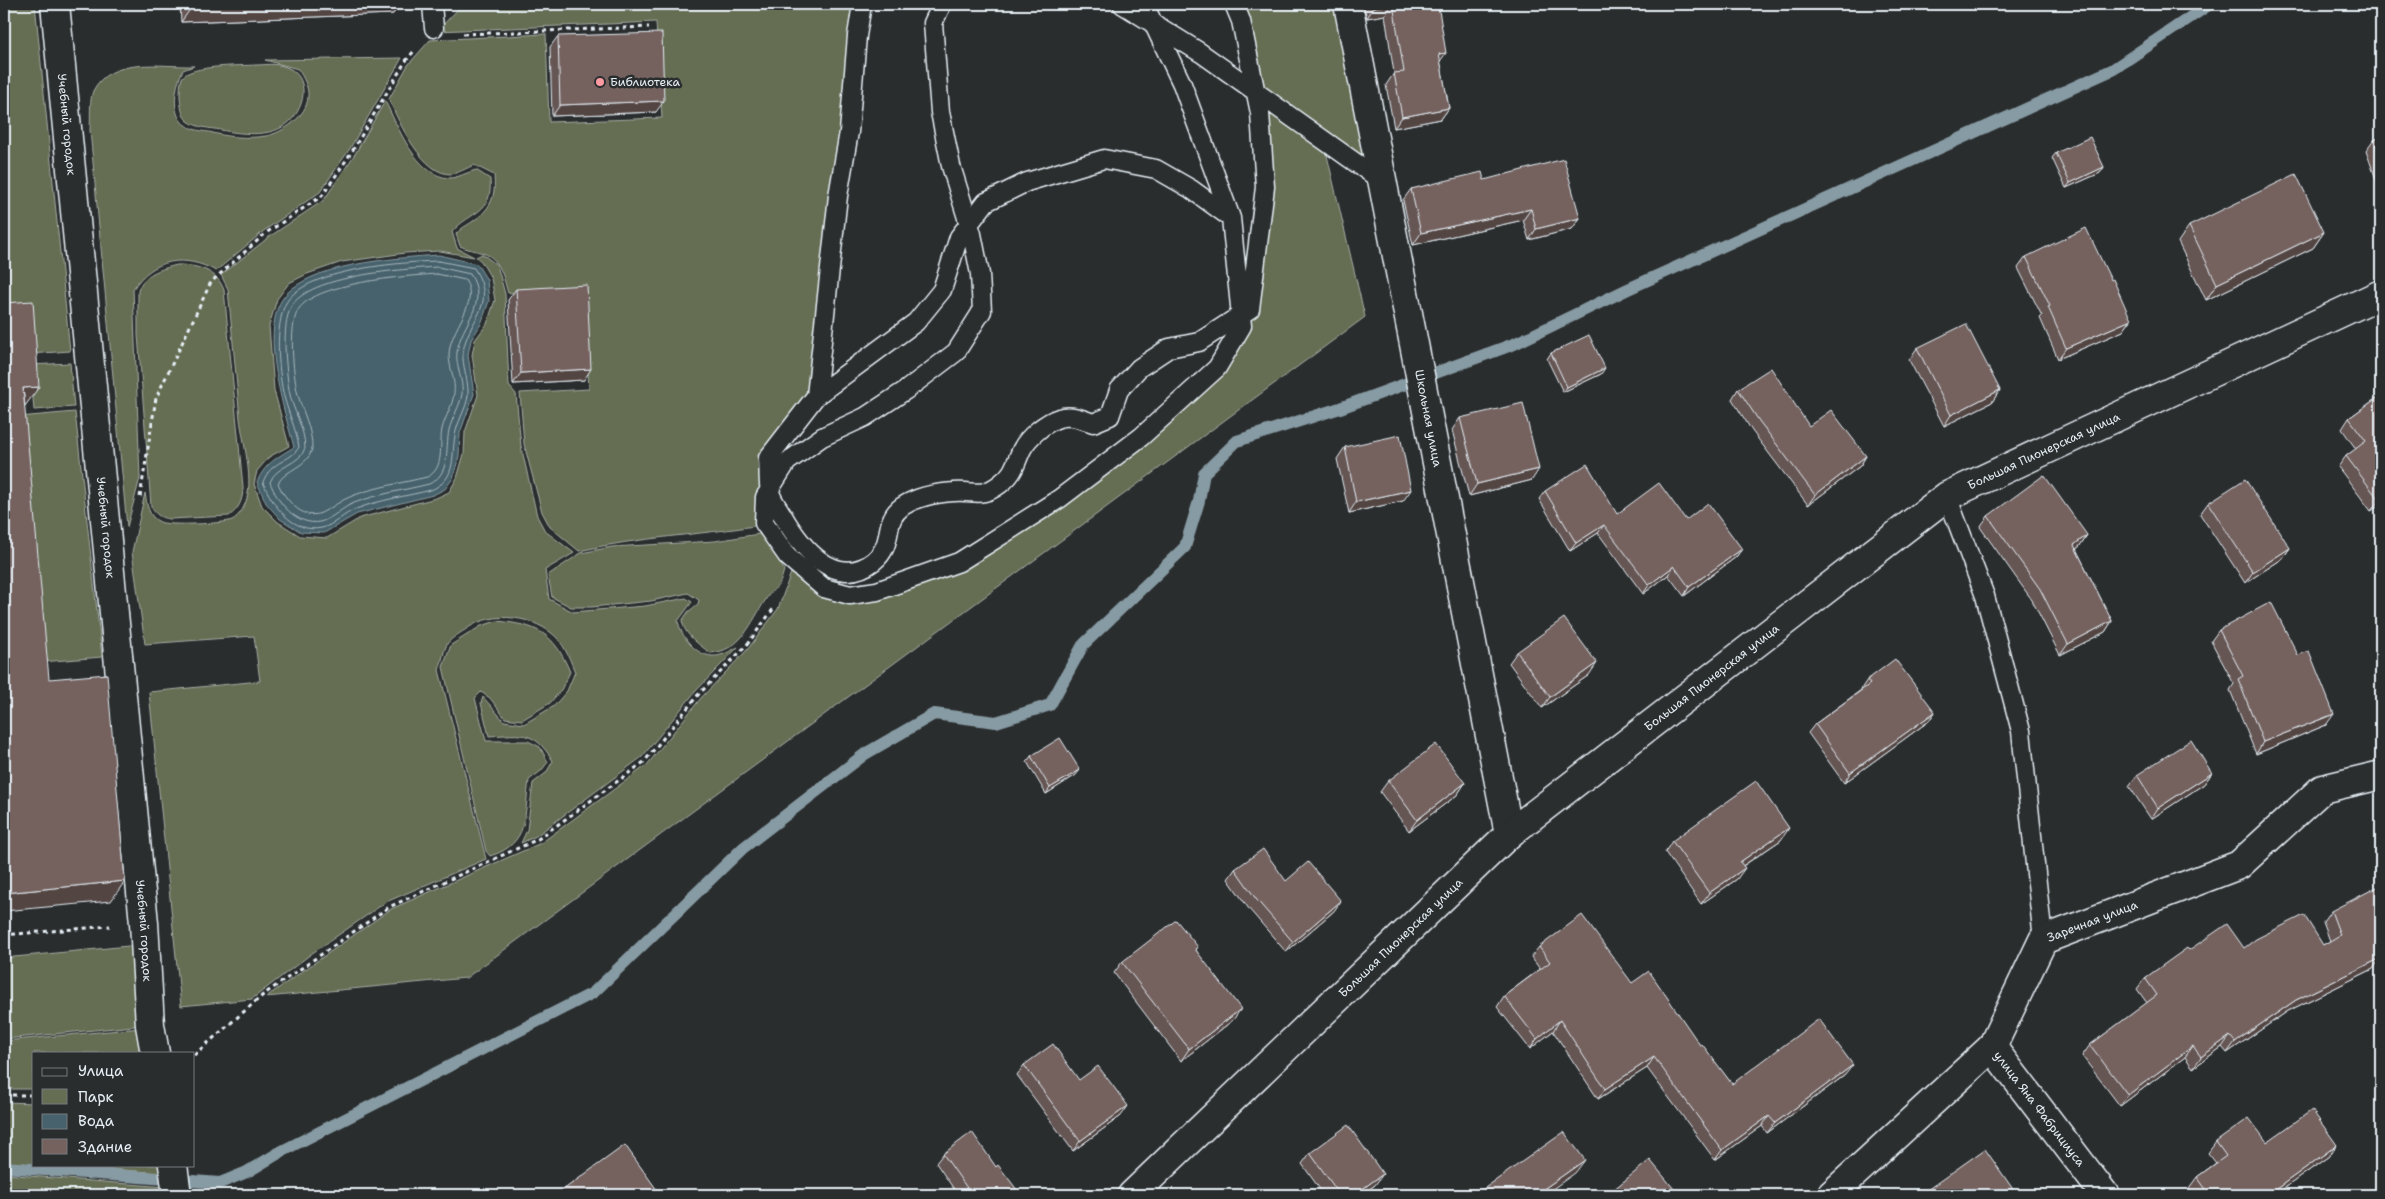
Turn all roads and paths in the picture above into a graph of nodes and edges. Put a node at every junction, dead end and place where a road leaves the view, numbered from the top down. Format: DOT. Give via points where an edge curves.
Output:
graph roads {
  1 [pos="55,4"];
  2 [pos="432,4"];
  3 [pos="862,4"];
  4 [pos="942,4"];
  5 [pos="1122,4"];
  6 [pos="1144,4"];
  7 [pos="1234,4"];
  8 [pos="1348,4"];
  9 [pos="1153,23"];
  10 [pos="650,27"];
  11 [pos="431,32"];
  12 [pos="1255,92"];
  13 [pos="1383,182"];
  14 [pos="1231,218"];
  15 [pos="969,224"];
  16 [pos="2381,294"];
  17 [pos="1241,315"];
  18 [pos="816,396"];
  19 [pos="770,488"];
  20 [pos="1947,496"];
  21 [pos="140,499"];
  22 [pos="774,608"];
  23 [pos="2381,775"];
  24 [pos="1509,834"];
  25 [pos="144,922"];
  26 [pos="4,935"];
  27 [pos="2043,940"];
  28 [pos="1992,1047"];
  29 [pos="156,1052"];
  30 [pos="195,1054"];
  31 [pos="4,1095"];
  32 [pos="32,1095"];
  33 [pos="173,1166"];
  34 [pos="177,1195"];
  35 [pos="1132,1195"];
  36 [pos="1831,1195"];
  37 [pos="2105,1195"];
  1 -- 25 [label="street, Учебный городок"];
  2 -- 11 [label="lane"];
  3 -- 18 [label="lane"];
  4 -- 15 [label="lane" via="933,23 940,112 951,166"];
  5 -- 9 [label="lane"];
  6 -- 9 [label="lane"];
  7 -- 12 [label="lane" via="1241,21"];
  8 -- 13 [label="street, Школьная улица"];
  9 -- 12 [label="lane"];
  9 -- 14 [label="lane" via="1182,84"];
  10 -- 11 [label="path"];
  11 -- 21 [label="path" via="405,62 322,196 266,233 211,282 156,398"];
  12 -- 13 [label="lane"];
  12 -- 17 [label="lane" via="1260,113 1265,187 1250,309"];
  13 -- 24 [label="street, Школьная улица"];
  14 -- 15 [label="lane" via="1156,169 1104,159 1027,182 986,202"];
  14 -- 17 [label="lane"];
  15 -- 18 [label="lane" via="959,237 942,290 916,322"];
  15 -- 19 [label="lane" via="980,274 982,311 956,352 865,417 822,437 788,462"];
  16 -- 20 [label="street, Большая Пионерская улица"];
  17 -- 19 [label="lane" via="1200,342 1169,348 1139,368 1119,390 1110,416 1093,423 1060,417 1034,434 1022,449 1017,465 995,487 982,494 930,494 902,506 889,522 888,542 875,560 856,572 830,568 810,552 789,526 770,494"];
  17 -- 19 [label="lane" via="1242,326 1217,368 1141,437 1059,499 959,562 877,591 850,595 824,588 788,557 764,523 765,496"];
  18 -- 19 [label="lane" via="768,458"];
  20 -- 24 [label="street, Большая Пионерская улица"];
  20 -- 27 [label="lane" via="1985,596 2020,731"];
  22 -- 30 [label="path" via="746,646 698,694 644,762 538,839 389,907 263,995"];
  23 -- 27 [label="street, Заречная улица" via="2322,789 2239,865"];
  24 -- 35 [label="street, Большая Пионерская улица"];
  25 -- 26 [label="path"];
  25 -- 29 [label="street, Учебный городок" via="150,1025"];
  27 -- 28 [label="street, Заречная улица"];
  28 -- 36 [label="street, Заречная улица"];
  28 -- 37 [label="street, улица Яна Фабрициуса"];
  31 -- 32 [label="path"];
  33 -- 34 [label="street"];
}
